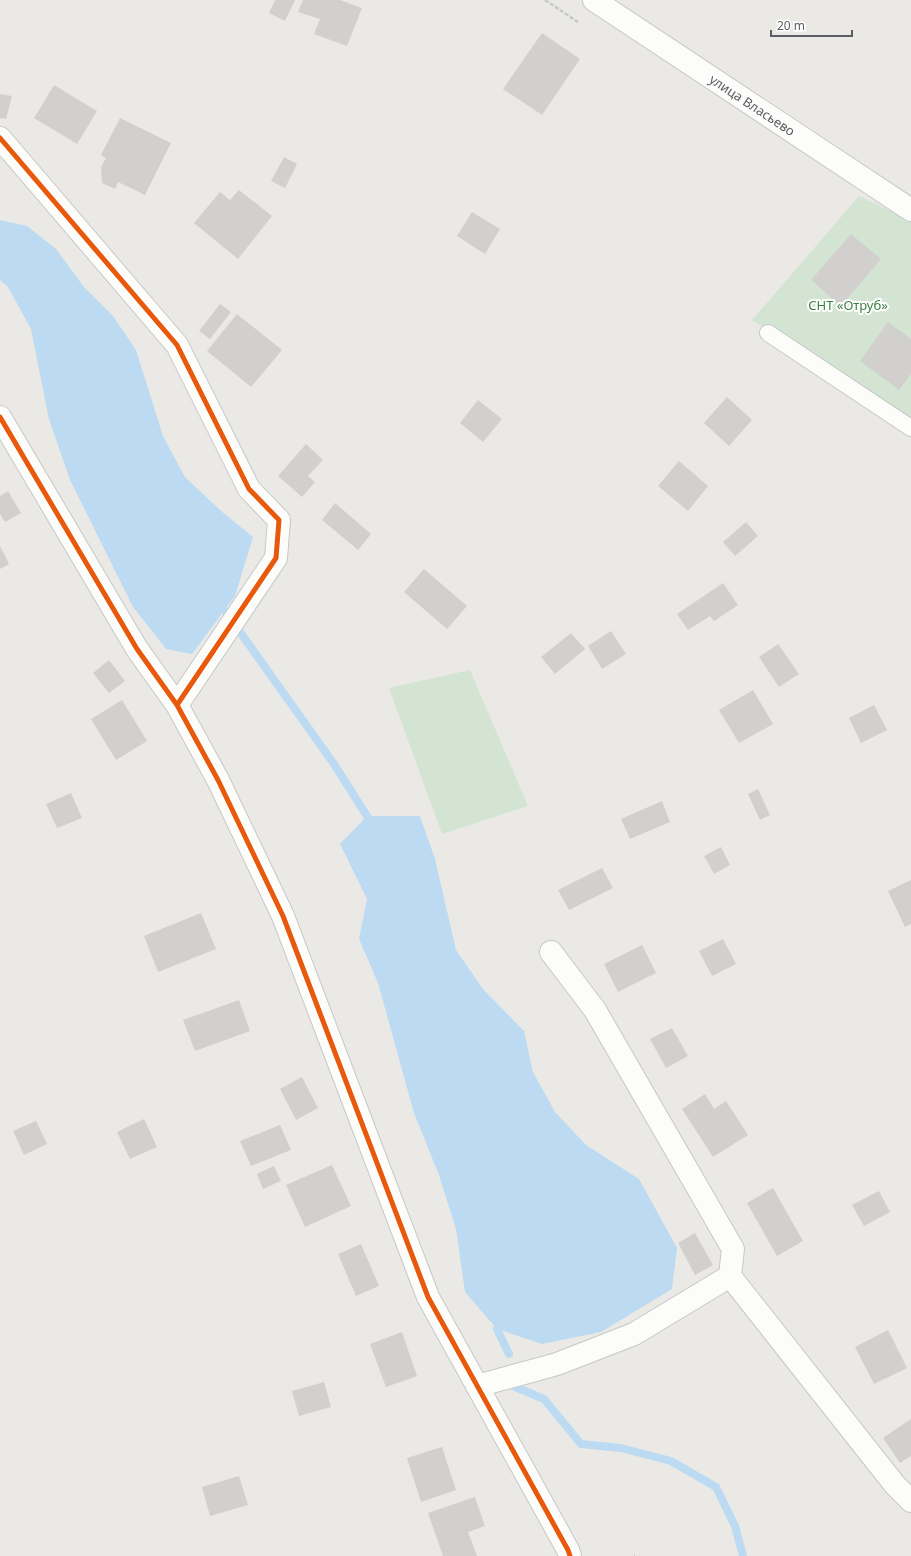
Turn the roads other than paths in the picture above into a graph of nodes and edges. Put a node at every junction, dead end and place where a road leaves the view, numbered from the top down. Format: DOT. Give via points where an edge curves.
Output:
graph roads {
  1 [pos="594,0"];
  2 [pos="0,138"];
  3 [pos="911,210"];
  4 [pos="768,333"];
  5 [pos="0,417"];
  6 [pos="911,428"];
  7 [pos="176,706"];
  8 [pos="551,952"];
  9 [pos="730,1276"];
  10 [pos="477,1386"];
  11 [pos="911,1501"];
  12 [pos="570,1556"];
  1 -- 3 [label="street, улица Власьево"];
  2 -- 7 [label="street" via="177,345 249,489 279,520 276,558"];
  4 -- 6 [label="lane"];
  5 -- 7 [label="street" via="137,648"];
  7 -- 10 [label="street" via="218,780 283,916 428,1297"];
  8 -- 9 [label="street" via="595,1010 733,1249"];
  9 -- 10 [label="street" via="634,1334 557,1364"];
  9 -- 11 [label="street" via="895,1485"];
  10 -- 12 [label="street"];
}
